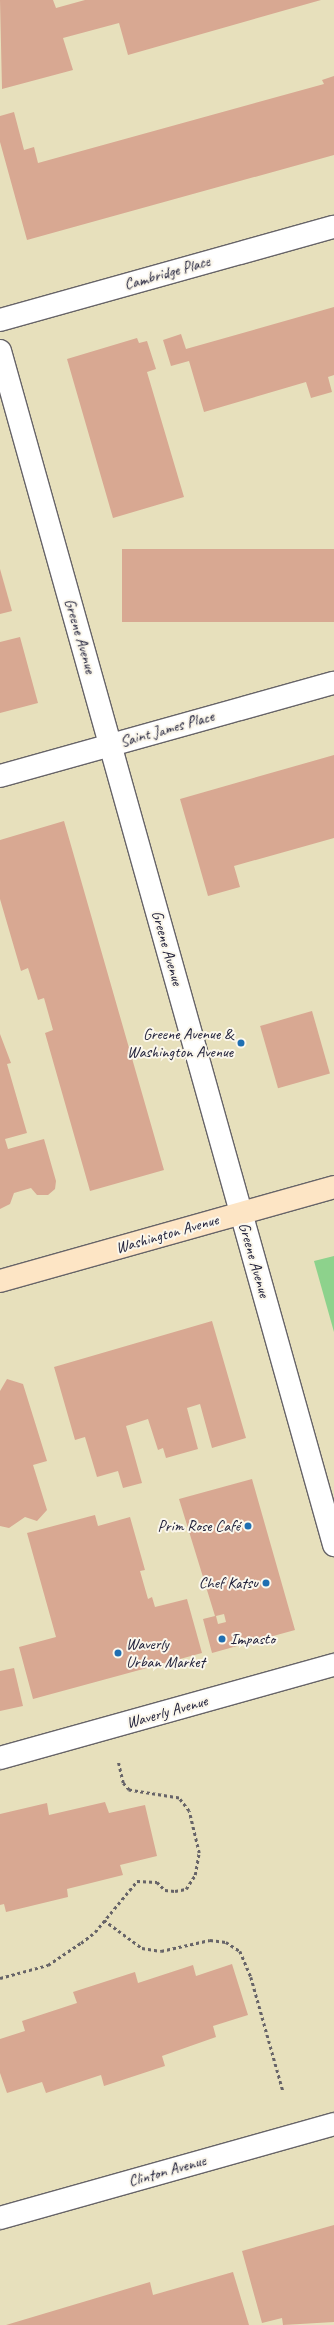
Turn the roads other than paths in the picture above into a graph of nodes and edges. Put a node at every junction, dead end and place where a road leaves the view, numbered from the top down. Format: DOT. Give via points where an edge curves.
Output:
graph roads {
  1 [pos="334,227"];
  2 [pos="0,320"];
  3 [pos="0,351"];
  4 [pos="334,683"];
  5 [pos="110,746"];
  6 [pos="0,776"];
  7 [pos="334,1187"];
  8 [pos="241,1213"];
  9 [pos="0,1281"];
  10 [pos="334,1545"];
  11 [pos="334,1665"];
  12 [pos="0,1758"];
  13 [pos="334,2124"];
  14 [pos="0,2218"];
  1 -- 2 [label="street, Cambridge Place"];
  3 -- 5 [label="street, Greene Avenue"];
  4 -- 5 [label="street, Saint James Place"];
  5 -- 6 [label="street, Saint James Place"];
  5 -- 8 [label="street, Greene Avenue"];
  7 -- 8 [label="main road, Washington Avenue"];
  8 -- 9 [label="main road, Washington Avenue"];
  8 -- 10 [label="street, Greene Avenue"];
  11 -- 12 [label="street, Waverly Avenue"];
  13 -- 14 [label="street, Clinton Avenue"];
}
